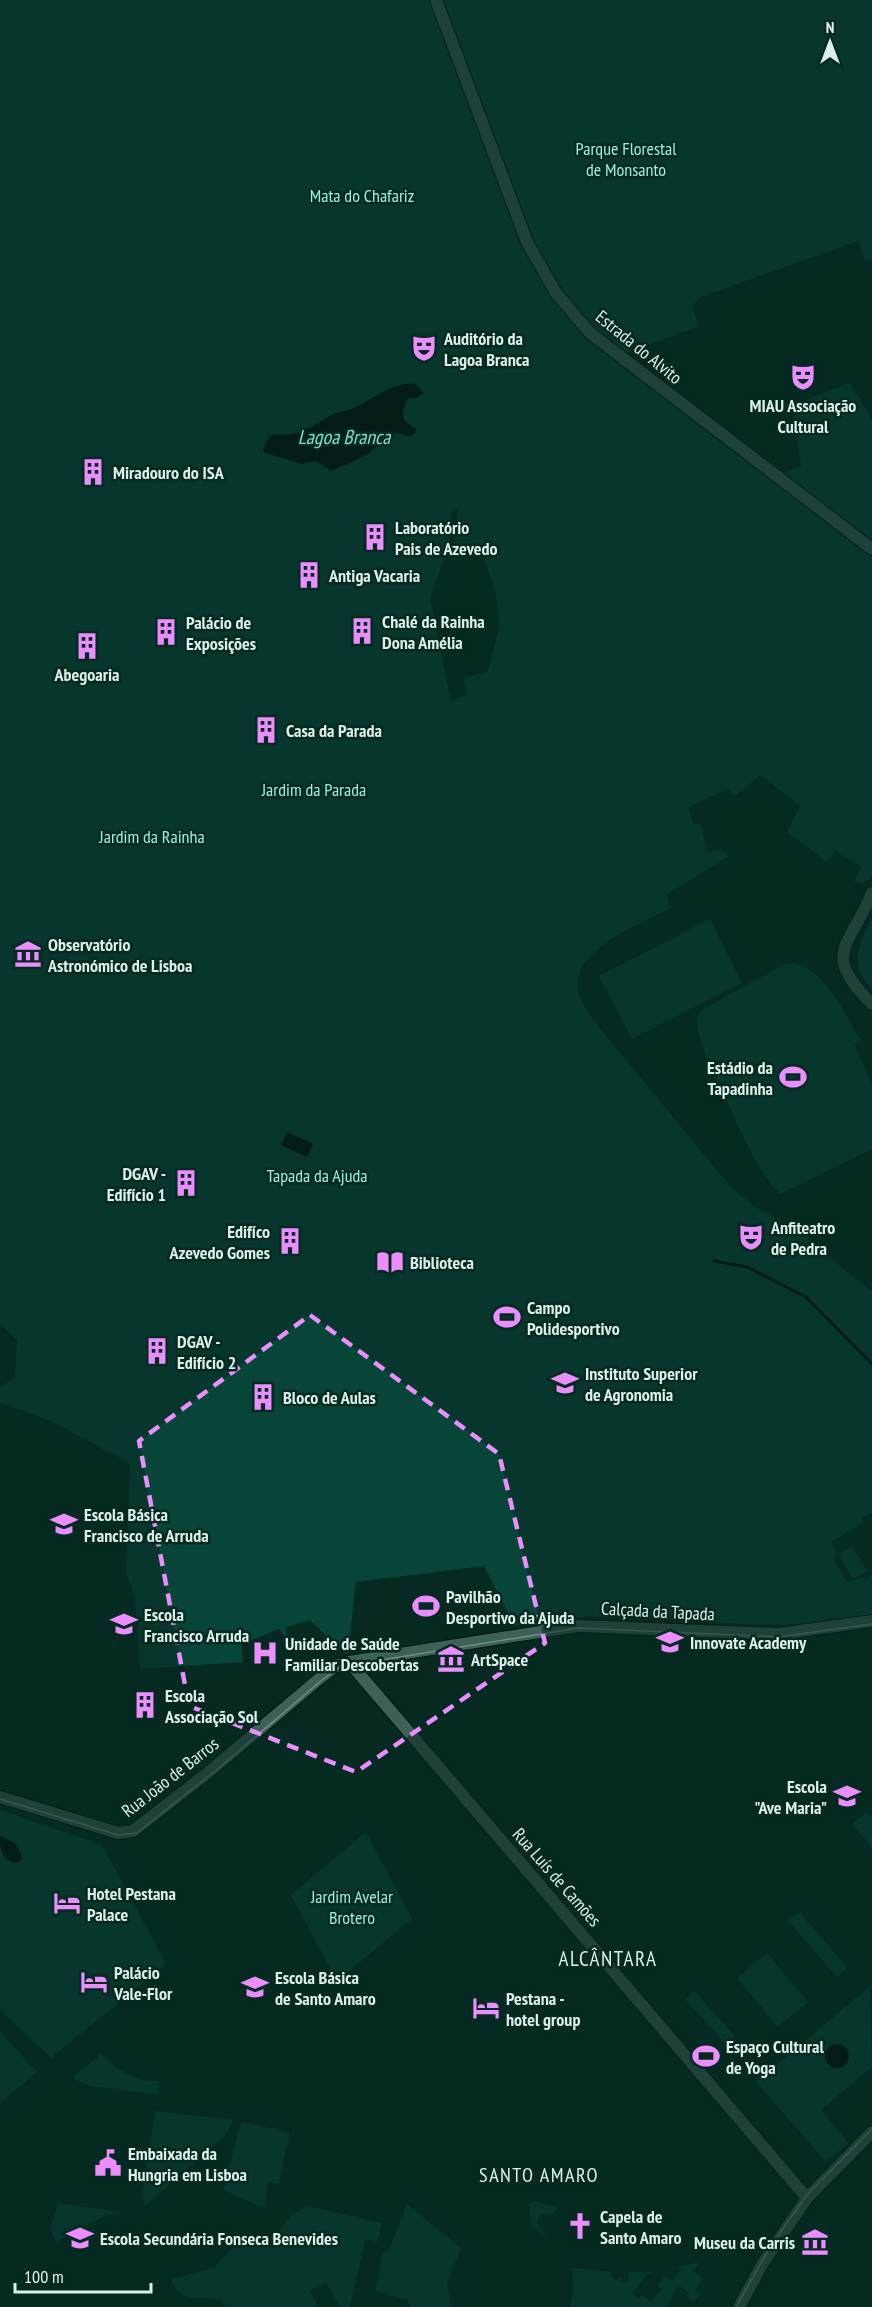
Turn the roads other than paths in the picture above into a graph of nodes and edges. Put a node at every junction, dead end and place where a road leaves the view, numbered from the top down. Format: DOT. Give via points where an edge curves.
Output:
graph roads {
  1 [pos="436,0"];
  2 [pos="872,549"];
  3 [pos="872,893"];
  4 [pos="872,1004"];
  5 [pos="872,1621"];
  6 [pos="343,1664"];
  7 [pos="0,1797"];
  8 [pos="872,2132"];
  9 [pos="807,2198"];
  10 [pos="739,2307"];
  1 -- 2 [label="street, Estrada do Alvito" via="527,242 572,314 642,374"];
  3 -- 4 [label="street" via="847,941 843,961 850,982"];
  5 -- 6 [label="street, Calçada da Tapada" via="778,1635 578,1626"];
  6 -- 7 [label="street, Rua João de Barros" via="133,1831 118,1833"];
  6 -- 9 [label="street, Rua Luís de Camões"];
  8 -- 9 [label="street"];
  9 -- 10 [label="street" via="772,2248"];
}
